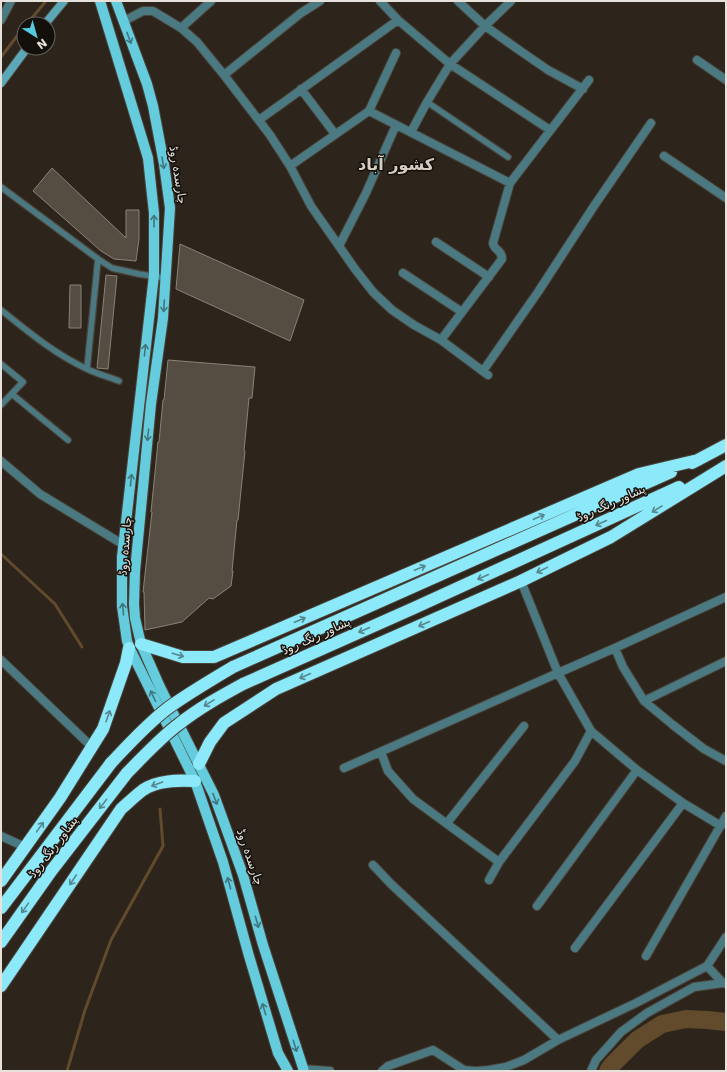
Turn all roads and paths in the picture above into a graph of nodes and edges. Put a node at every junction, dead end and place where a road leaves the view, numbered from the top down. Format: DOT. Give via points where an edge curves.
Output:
graph roads {
  1 [pos="11,1"];
  2 [pos="64,1"];
  3 [pos="100,1"];
  4 [pos="116,1"];
  5 [pos="212,1"];
  6 [pos="320,1"];
  7 [pos="380,1"];
  8 [pos="458,1"];
  9 [pos="511,1"];
  10 [pos="52,16"];
  11 [pos="1,20"];
  12 [pos="398,20"];
  13 [pos="124,21"];
  14 [pos="485,26"];
  15 [pos="182,28"];
  16 [pos="396,53"];
  17 [pos="21,56"];
  18 [pos="697,60"];
  19 [pos="450,64"];
  20 [pos="224,74"];
  21 [pos="589,80"];
  22 [pos="726,80"];
  23 [pos="1,83"];
  24 [pos="301,89"];
  25 [pos="583,89"];
  26 [pos="427,102"];
  27 [pos="369,111"];
  28 [pos="259,120"];
  29 [pos="651,123"];
  30 [pos="396,125"];
  31 [pos="550,130"];
  32 [pos="411,132"];
  33 [pos="335,134"];
  34 [pos="664,156"];
  35 [pos="508,157"];
  36 [pos="290,166"];
  37 [pos="510,184"];
  38 [pos="1,186"];
  39 [pos="726,198"];
  40 [pos="436,242"];
  41 [pos="339,246"];
  42 [pos="98,260"];
  43 [pos="403,273"];
  44 [pos="154,276"];
  45 [pos="489,277"];
  46 [pos="165,278"];
  47 [pos="1,310"];
  48 [pos="462,312"];
  49 [pos="441,340"];
  50 [pos="1,364"];
  51 [pos="87,369"];
  52 [pos="119,381"];
  53 [pos="12,394"];
  54 [pos="1,405"];
  55 [pos="68,440"];
  56 [pos="726,445"];
  57 [pos="698,460"];
  58 [pos="1,461"];
  59 [pos="726,466"];
  60 [pos="124,545"];
  61 [pos="521,581"];
  62 [pos="726,597"];
  63 [pos="141,644"];
  64 [pos="129,648"];
  65 [pos="615,648"];
  66 [pos="1,660"];
  67 [pos="726,661"];
  68 [pos="558,673"];
  69 [pos="644,701"];
  70 [pos="524,726"];
  71 [pos="591,732"];
  72 [pos="92,747"];
  73 [pos="381,752"];
  74 [pos="726,761"];
  75 [pos="199,764"];
  76 [pos="344,768"];
  77 [pos="637,770"];
  78 [pos="195,781"];
  79 [pos="683,803"];
  80 [pos="726,816"];
  81 [pos="447,823"];
  82 [pos="721,826"];
  83 [pos="1,836"];
  84 [pos="25,847"];
  85 [pos="499,862"];
  86 [pos="373,865"];
  87 [pos="488,880"];
  88 [pos="1,881"];
  89 [pos="538,906"];
  90 [pos="1,908"];
  91 [pos="726,937"];
  92 [pos="1,942"];
  93 [pos="575,948"];
  94 [pos="646,956"];
  95 [pos="707,966"];
  96 [pos="724,983"];
  97 [pos="1,986"];
  98 [pos="558,1040"];
  99 [pos="303,1070"];
  100 [pos="288,1071"];
  101 [pos="330,1071"];
  102 [pos="382,1071"];
  103 [pos="474,1071"];
  104 [pos="477,1071"];
  105 [pos="590,1071"];
  1 -- 11 [label="street"];
  2 -- 10 [label="street"];
  44 -- 3 [label="main road, چارسدہ روڈ, one-way" via="154,213 148,158"];
  4 -- 13 [label="main road, چارسدہ روڈ"];
  5 -- 15 [label="street"];
  6 -- 20 [label="street"];
  7 -- 12 [label="street"];
  8 -- 14 [label="street"];
  9 -- 14 [label="street"];
  12 -- 19 [label="street"];
  12 -- 24 [label="street"];
  13 -- 15 [label="street" via="153,11"];
  13 -- 46 [label="main road, چارسدہ روڈ, one-way" via="149,91 164,164 170,208"];
  14 -- 19 [label="street"];
  14 -- 25 [label="street" via="548,70"];
  15 -- 20 [label="street"];
  16 -- 27 [label="street"];
  17 -- 23 [label="street"];
  18 -- 22 [label="street"];
  19 -- 26 [label="street"];
  19 -- 31 [label="street"];
  20 -- 28 [label="street"];
  21 -- 25 [label="street"];
  24 -- 28 [label="street"];
  24 -- 33 [label="street"];
  25 -- 31 [label="street"];
  26 -- 32 [label="street"];
  26 -- 35 [label="lane"];
  27 -- 30 [label="street"];
  27 -- 33 [label="street"];
  28 -- 36 [label="street"];
  29 -- 49 [label="street" via="485,373"];
  30 -- 32 [label="street"];
  30 -- 41 [label="street"];
  31 -- 37 [label="street"];
  32 -- 37 [label="street"];
  33 -- 36 [label="street"];
  34 -- 39 [label="street"];
  36 -- 41 [label="street" via="311,206"];
  37 -- 45 [label="street" via="493,243 502,254 502,259"];
  38 -- 42 [label="lane"];
  40 -- 45 [label="street"];
  41 -- 49 [label="street" via="373,292 392,310 414,326"];
  42 -- 44 [label="lane" via="112,268"];
  42 -- 51 [label="lane"];
  43 -- 48 [label="street"];
  44 -- 46 [label="lane"];
  60 -- 44 [label="main road, چارسدہ روڈ, one-way"];
  45 -- 48 [label="street"];
  46 -- 63 [label="main road, چارسدہ روڈ, one-way" via="163,318 151,404 134,585 135,618"];
  47 -- 51 [label="lane" via="32,335"];
  48 -- 49 [label="street"];
  50 -- 53 [label="lane" via="23,382"];
  51 -- 52 [label="lane"];
  53 -- 54 [label="lane"];
  53 -- 55 [label="lane"];
  56 -- 57 [label="highway, پشاور رنگ روڈ"];
  63 -- 57 [label="highway, one-way" via="183,657 214,657 639,474"];
  57 -- 90 [label="highway, پشاور رنگ روڈ, bridge" via="233,667 199,687 167,709 111,763"];
  58 -- 60 [label="street" via="40,494"];
  59 -- 61 [label="highway, one-way" via="611,537"];
  59 -- 92 [label="highway, پشاور رنگ روڈ, one-way, bridge" via="243,684 208,704 178,724 127,773 52,870"];
  64 -- 60 [label="main road, چارسدہ روڈ, one-way" via="122,606"];
  61 -- 68 [label="street"];
  61 -- 75 [label="highway, one-way" via="276,689 224,722"];
  62 -- 65 [label="street"];
  63 -- 75 [label="main road, چارسدہ روڈ" via="160,688"];
  72 -- 64 [label="highway, one-way" via="103,730"];
  78 -- 64 [label="main road, چارسدہ روڈ, one-way"];
  65 -- 68 [label="street"];
  65 -- 69 [label="street" via="623,667"];
  66 -- 72 [label="street"];
  67 -- 69 [label="street"];
  68 -- 71 [label="street"];
  68 -- 73 [label="street"];
  69 -- 74 [label="street" via="704,749"];
  70 -- 81 [label="street"];
  71 -- 77 [label="street"];
  71 -- 85 [label="street" via="575,761"];
  84 -- 72 [label="highway, one-way"];
  73 -- 76 [label="street"];
  73 -- 81 [label="street" via="388,771 413,799"];
  75 -- 99 [label="main road, چارسدہ روڈ, one-way" via="214,796 243,875"];
  77 -- 79 [label="street"];
  77 -- 89 [label="street"];
  78 -- 97 [label="highway, one-way" via="163,782 144,789 121,809"];
  100 -- 78 [label="main road, چارسدہ روڈ, one-way" via="278,1053 223,862"];
  79 -- 82 [label="street"];
  79 -- 93 [label="street"];
  80 -- 82 [label="street"];
  81 -- 85 [label="street"];
  82 -- 94 [label="street"];
  83 -- 84 [label="street"];
  84 -- 88 [label="highway"];
  85 -- 87 [label="street"];
  86 -- 98 [label="street"];
  91 -- 95 [label="street"];
  95 -- 96 [label="street"];
  95 -- 98 [label="street" via="636,1004"];
  96 -- 105 [label="street" via="694,988 646,1013 621,1032 596,1060"];
  98 -- 104 [label="street" via="524,1060 506,1067"];
  99 -- 101 [label="street"];
  102 -- 103 [label="street" via="388,1066 433,1050 464,1070"];
}
